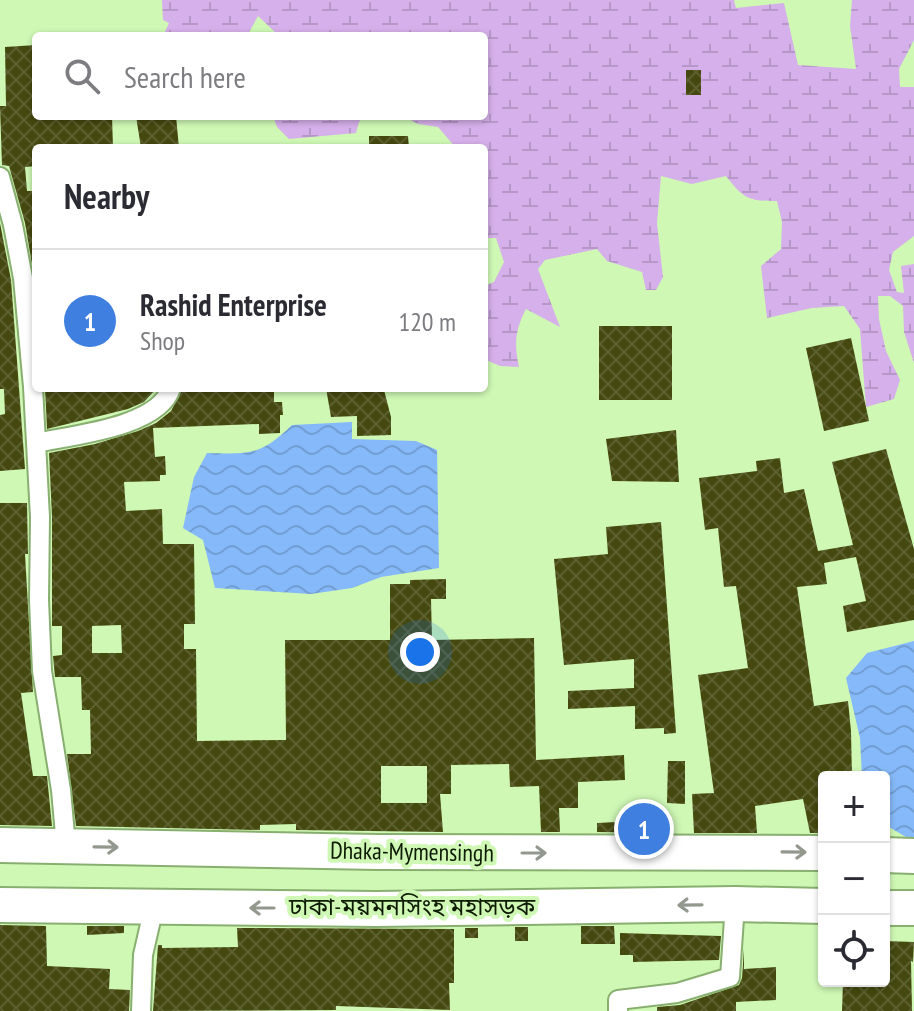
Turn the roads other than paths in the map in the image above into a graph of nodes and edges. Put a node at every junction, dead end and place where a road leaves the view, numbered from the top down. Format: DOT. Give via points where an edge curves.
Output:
graph roads {
  1 [pos="0,177"];
  2 [pos="170,392"];
  3 [pos="36,443"];
  4 [pos="0,845"];
  5 [pos="66,846"];
  6 [pos="818,853"];
  7 [pos="890,855"];
  8 [pos="914,856"];
  9 [pos="735,904"];
  10 [pos="0,905"];
  11 [pos="818,906"];
  12 [pos="154,907"];
  13 [pos="890,908"];
  14 [pos="914,908"];
  15 [pos="141,1011"];
  16 [pos="618,1011"];
  1 -- 3 [label="street" via="23,278"];
  2 -- 3 [label="street" via="156,410 138,420"];
  3 -- 5 [label="street" via="42,671"];
  4 -- 5 [label="highway, Dhaka-Mymensingh"];
  5 -- 6 [label="highway, Dhaka-Mymensingh, one-way"];
  7 -- 8 [label="highway"];
  9 -- 11 [label="highway, ঢাকা-ময়মনসিংহ মহাসড়ক"];
  9 -- 12 [label="highway, ঢাকা-ময়মনসিংহ মহাসড়ক, one-way"];
  9 -- 16 [label="street" via="730,977 677,993 618,1000"];
  10 -- 12 [label="highway, ঢাকা-ময়মনসিংহ মহাসড়ক"];
  12 -- 15 [label="street" via="143,955"];
  13 -- 14 [label="highway"];
}
